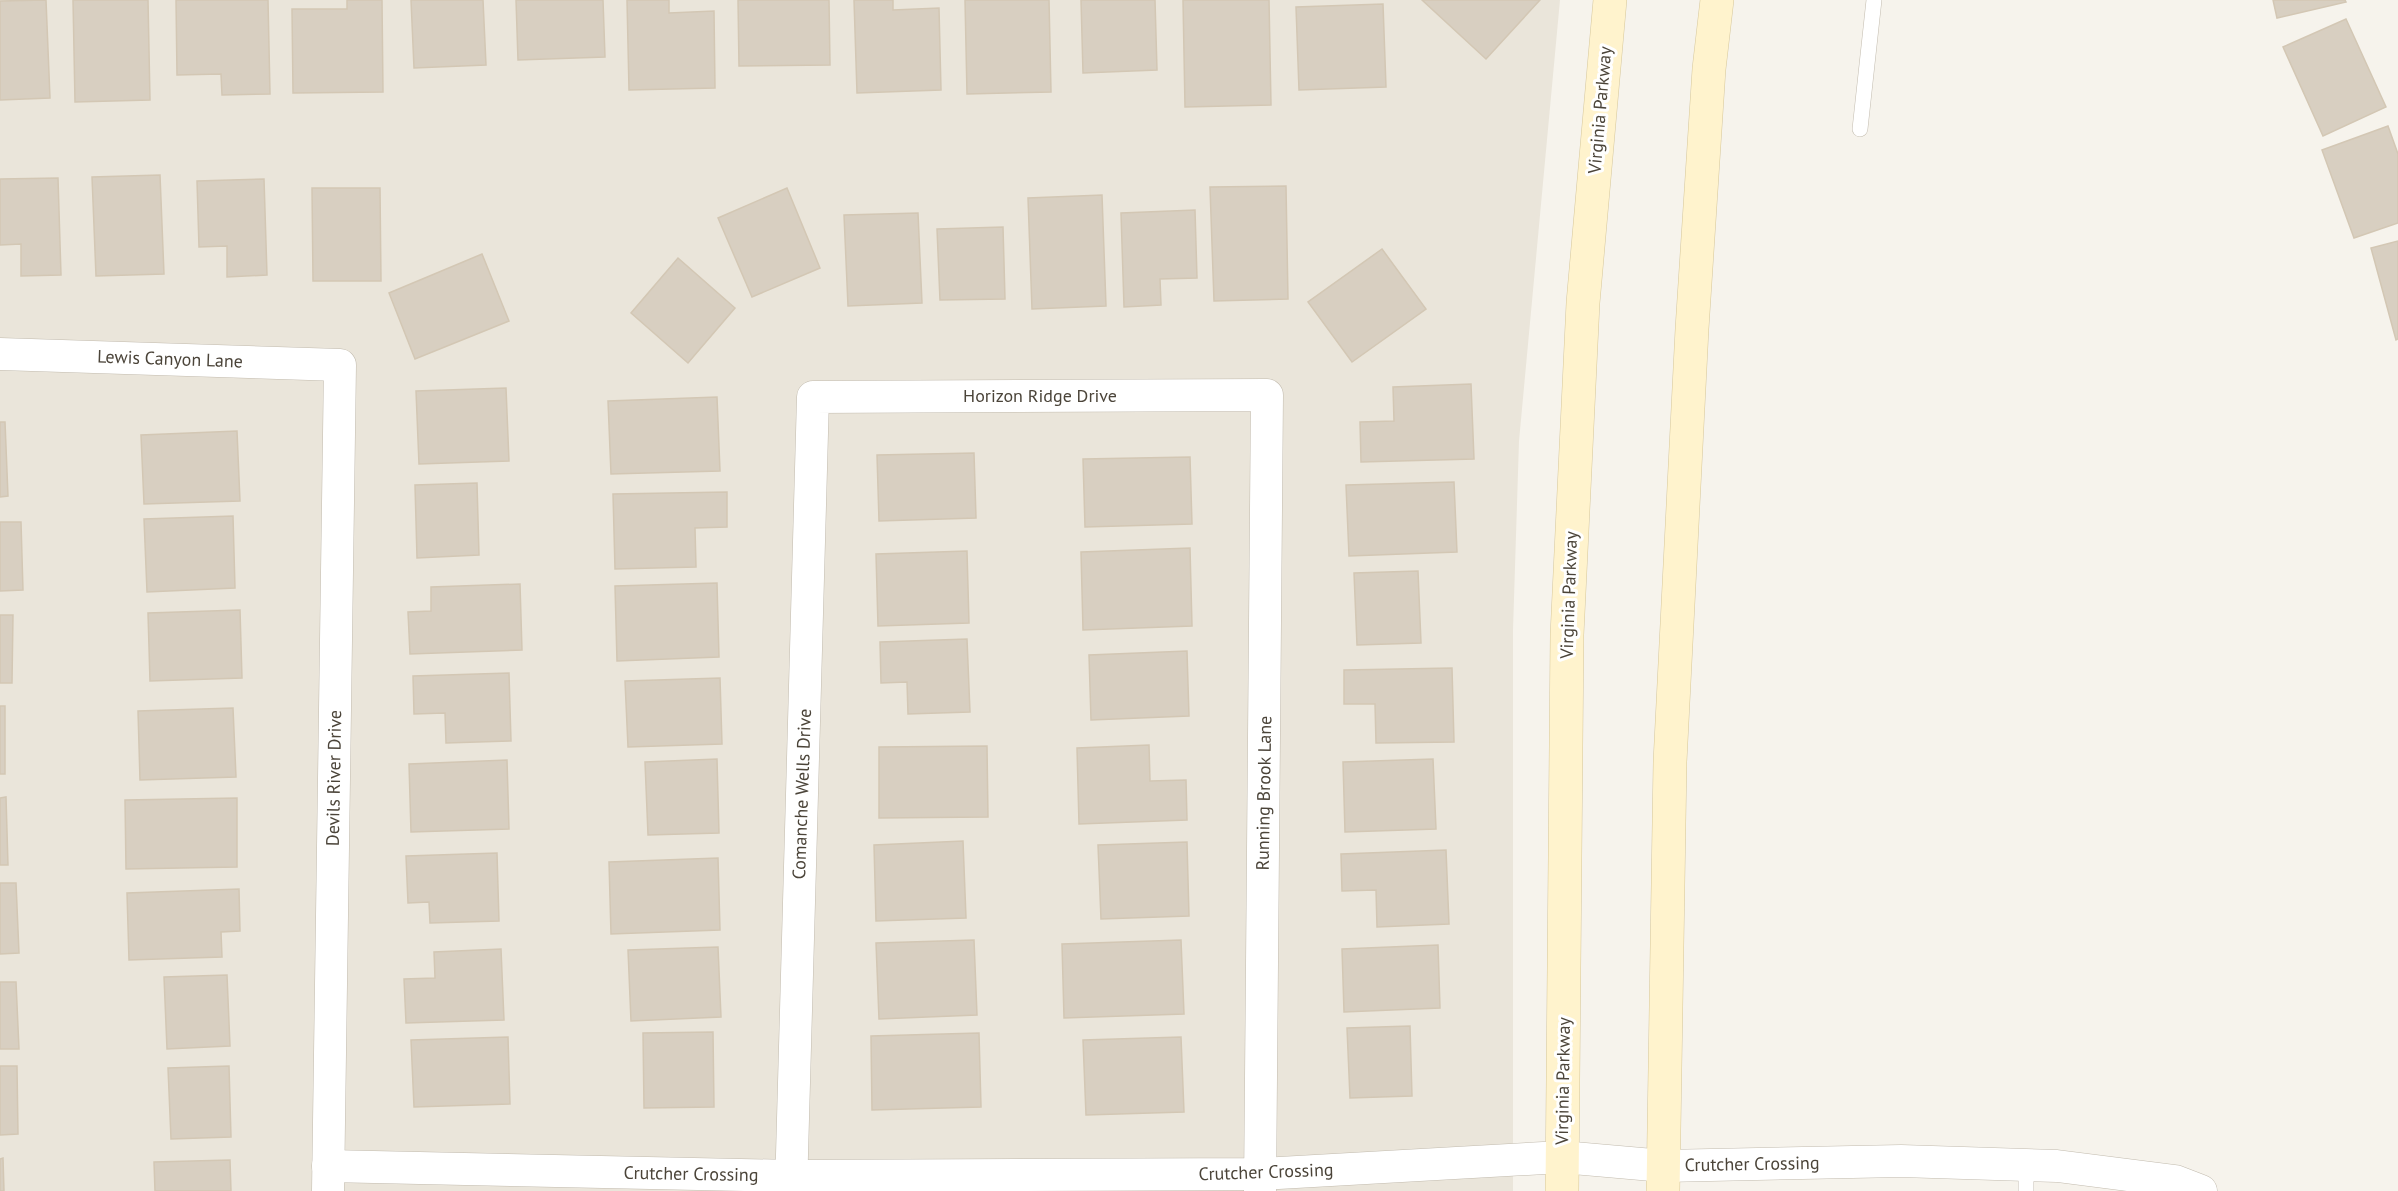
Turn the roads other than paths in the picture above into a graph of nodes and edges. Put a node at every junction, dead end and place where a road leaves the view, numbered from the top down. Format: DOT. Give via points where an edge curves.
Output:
graph roads {
  1 [pos="1610,0"];
  2 [pos="1717,0"];
  3 [pos="1874,0"];
  4 [pos="1860,129"];
  5 [pos="0,354"];
  6 [pos="340,365"];
  7 [pos="1267,395"];
  8 [pos="813,397"];
  9 [pos="1562,1158"];
  10 [pos="1664,1178"];
  11 [pos="2026,1178"];
  12 [pos="328,1179"];
  13 [pos="1260,1182"];
  14 [pos="791,1183"];
  15 [pos="1562,1191"];
  16 [pos="2201,1191"];
  1 -- 9 [label="main road, Virginia Parkway" via="1582,303 1567,635"];
  2 -- 10 [label="main road" via="1692,329 1670,762"];
  3 -- 4 [label="lane"];
  5 -- 6 [label="street, Lewis Canyon Lane"];
  6 -- 12 [label="street, Devils River Drive"];
  7 -- 8 [label="street, Horizon Ridge Drive"];
  7 -- 13 [label="street, Running Brook Lane"];
  8 -- 14 [label="street, Comanche Wells Drive"];
  9 -- 10 [label="street, Crutcher Crossing"];
  9 -- 13 [label="street, Crutcher Crossing"];
  9 -- 15 [label="main road, Virginia Parkway"];
  10 -- 11 [label="street, Crutcher Crossing" via="1901,1161"];
  11 -- 16 [label="street, Crutcher Crossing" via="2057,1166 2175,1181"];
  12 -- 14 [label="street, Crutcher Crossing"];
  13 -- 14 [label="street, Crutcher Crossing"];
}
